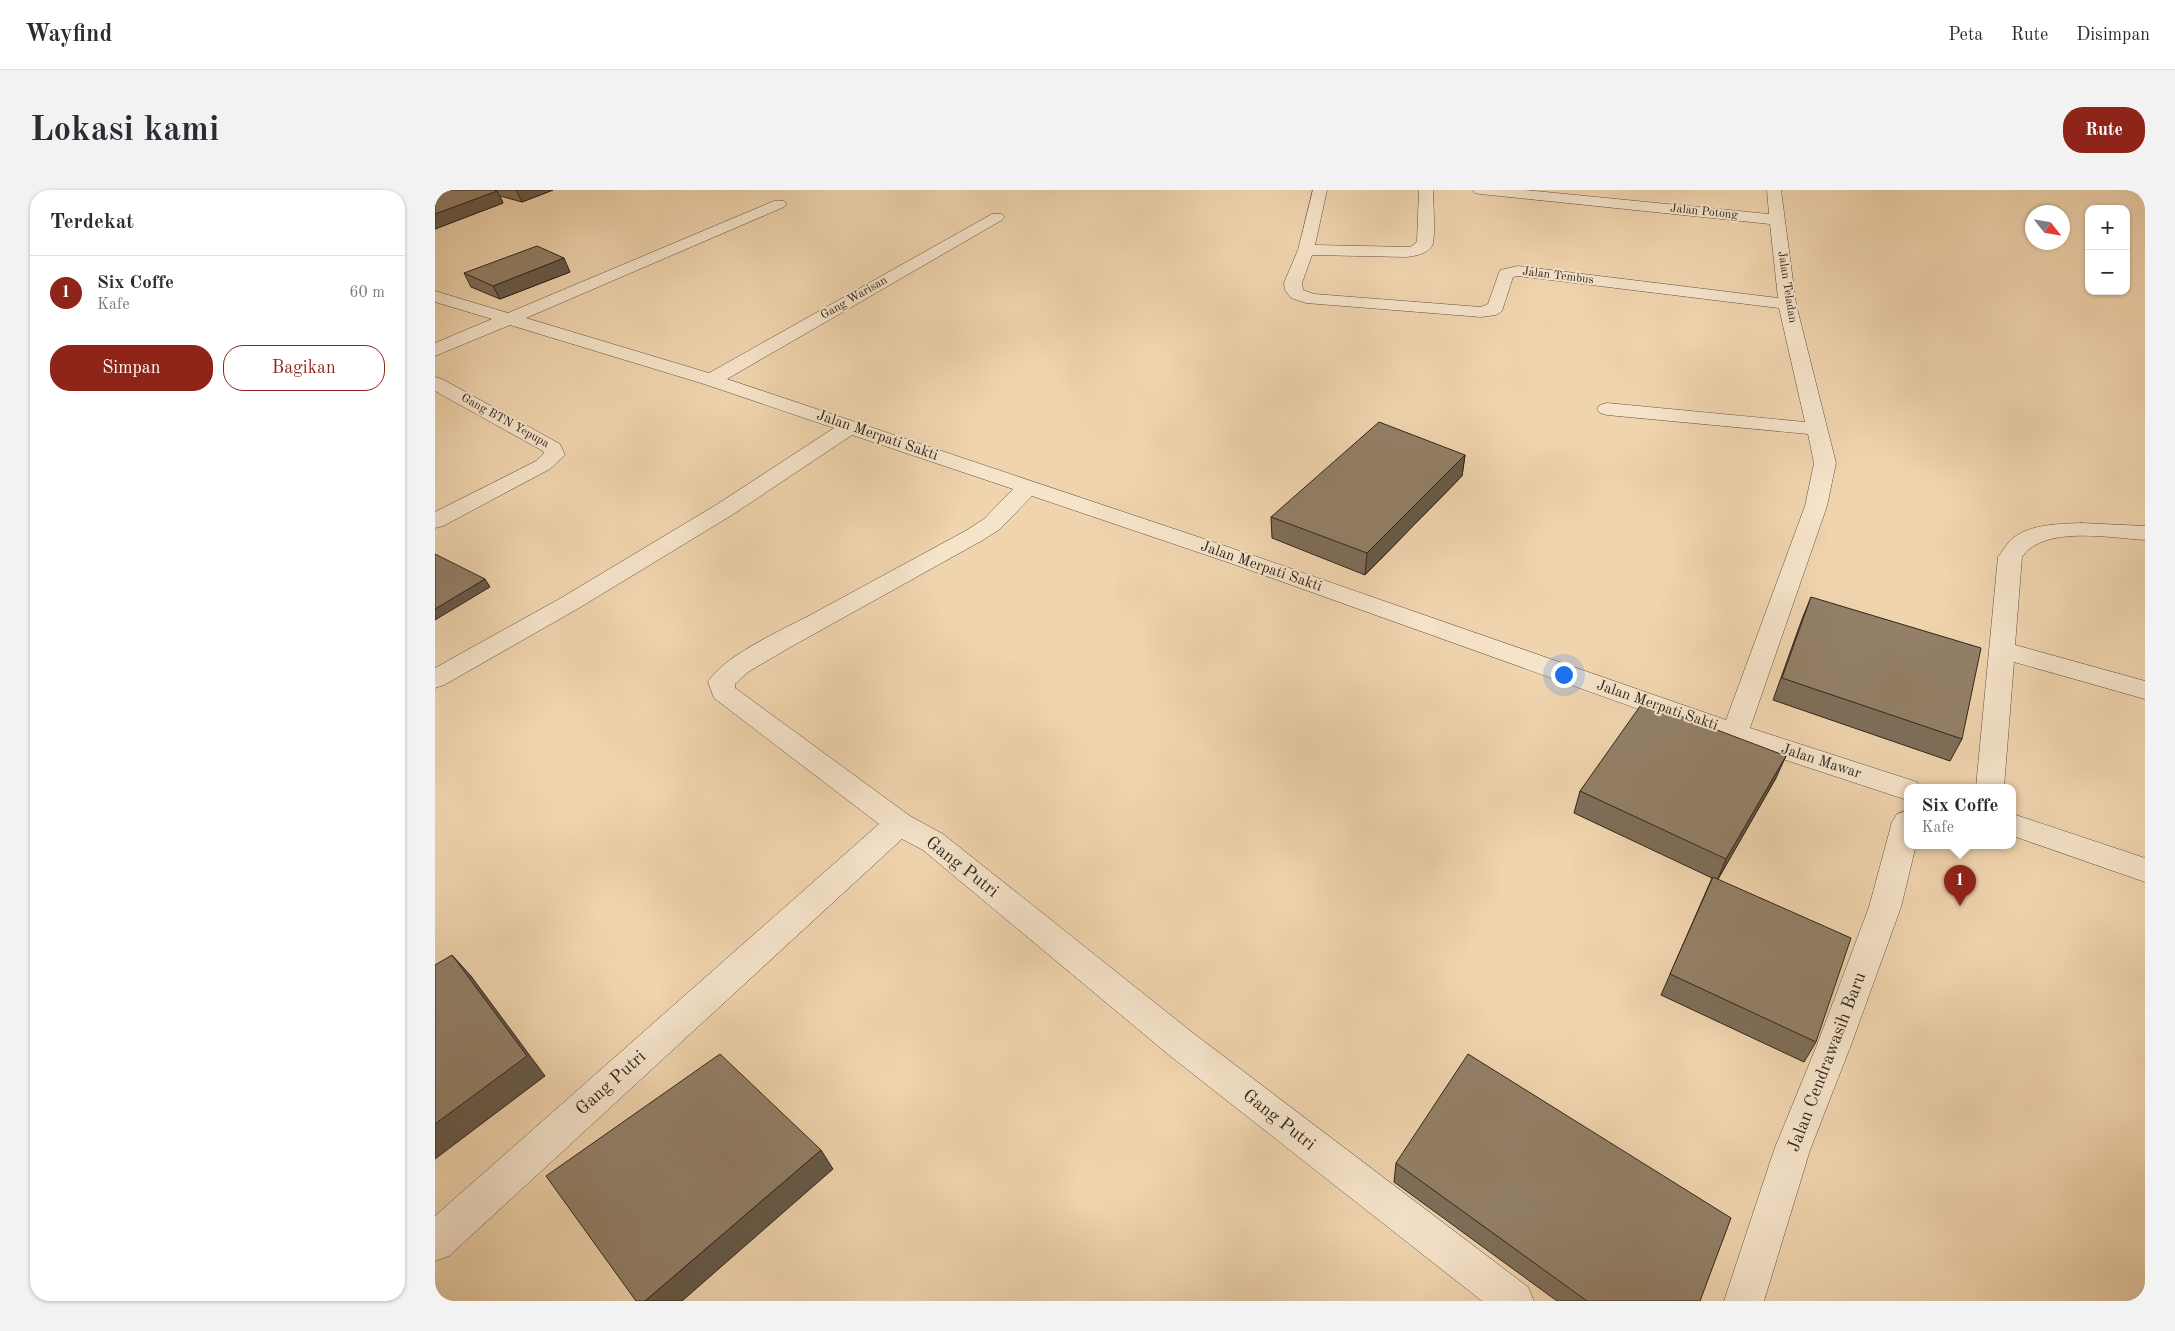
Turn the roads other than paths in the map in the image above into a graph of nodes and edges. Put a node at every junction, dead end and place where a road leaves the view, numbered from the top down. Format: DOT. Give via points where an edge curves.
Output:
graph roads {
  1 [pos="1320,190"];
  2 [pos="1427,190"];
  3 [pos="1480,190"];
  4 [pos="1774,190"];
  5 [pos="779,204"];
  6 [pos="997,217"];
  7 [pos="1778,220"];
  8 [pos="1306,250"];
  9 [pos="435,296"];
  10 [pos="1787,304"];
  11 [pos="509,319"];
  12 [pos="435,350"];
  13 [pos="711,380"];
  14 [pos="435,383"];
  15 [pos="1806,384"];
  16 [pos="1607,409"];
  17 [pos="850,427"];
  18 [pos="1817,428"];
  19 [pos="1028,487"];
  20 [pos="435,521"];
  21 [pos="2145,533"];
  22 [pos="2002,650"];
  23 [pos="435,679"];
  24 [pos="2145,690"];
  25 [pos="1735,733"];
  26 [pos="1990,784"];
  27 [pos="1904,789"];
  28 [pos="901,824"];
  29 [pos="2016,826"];
  30 [pos="1904,834"];
  31 [pos="2145,870"];
  32 [pos="435,1242"];
  33 [pos="1515,1301"];
  34 [pos="1744,1301"];
  1 -- 8 [label="street"];
  2 -- 8 [label="street" via="1425,240 1419,249 1407,252"];
  3 -- 7 [label="street, Jalan Potong"];
  4 -- 7 [label="street, Jalan Teladan"];
  5 -- 11 [label="street"];
  6 -- 13 [label="street, Gang Warisan"];
  7 -- 10 [label="street, Jalan Teladan"];
  8 -- 10 [label="street, Jalan Tembus" via="1293,283 1294,290 1312,299 1341,303 1490,311 1497,307 1506,274 1518,271"];
  9 -- 11 [label="street, Jalan Merpati Sakti"];
  10 -- 15 [label="street, Jalan Teladan"];
  11 -- 12 [label="street"];
  11 -- 13 [label="street, Jalan Merpati Sakti"];
  13 -- 17 [label="street, Jalan Merpati Sakti"];
  14 -- 20 [label="street, Gang BTN Yepupa" via="553,448 555,455"];
  15 -- 18 [label="street, Jalan Merpati Sakti"];
  16 -- 18 [label="street"];
  17 -- 19 [label="street, Jalan Merpati Sakti"];
  17 -- 23 [label="street" via="708,520"];
  18 -- 25 [label="street, Jalan Merpati Sakti" via="1825,463 1816,506"];
  19 -- 25 [label="street, Jalan Merpati Sakti"];
  19 -- 28 [label="street" via="992,524 975,536 778,643 739,666 721,682 723,692"];
  21 -- 22 [label="street" via="2046,531 2021,542 2010,557"];
  22 -- 24 [label="street"];
  22 -- 26 [label="street"];
  25 -- 27 [label="street, Jalan Mawar"];
  28 -- 32 [label="street, Gang Putri" via="878,841"];
  28 -- 33 [label="street, Gang Putri" via="933,842 1181,1044"];
  29 -- 31 [label="street"];
  30 -- 34 [label="street, Jalan Cendrawasih Baru" via="1885,907 1792,1150"];
}
